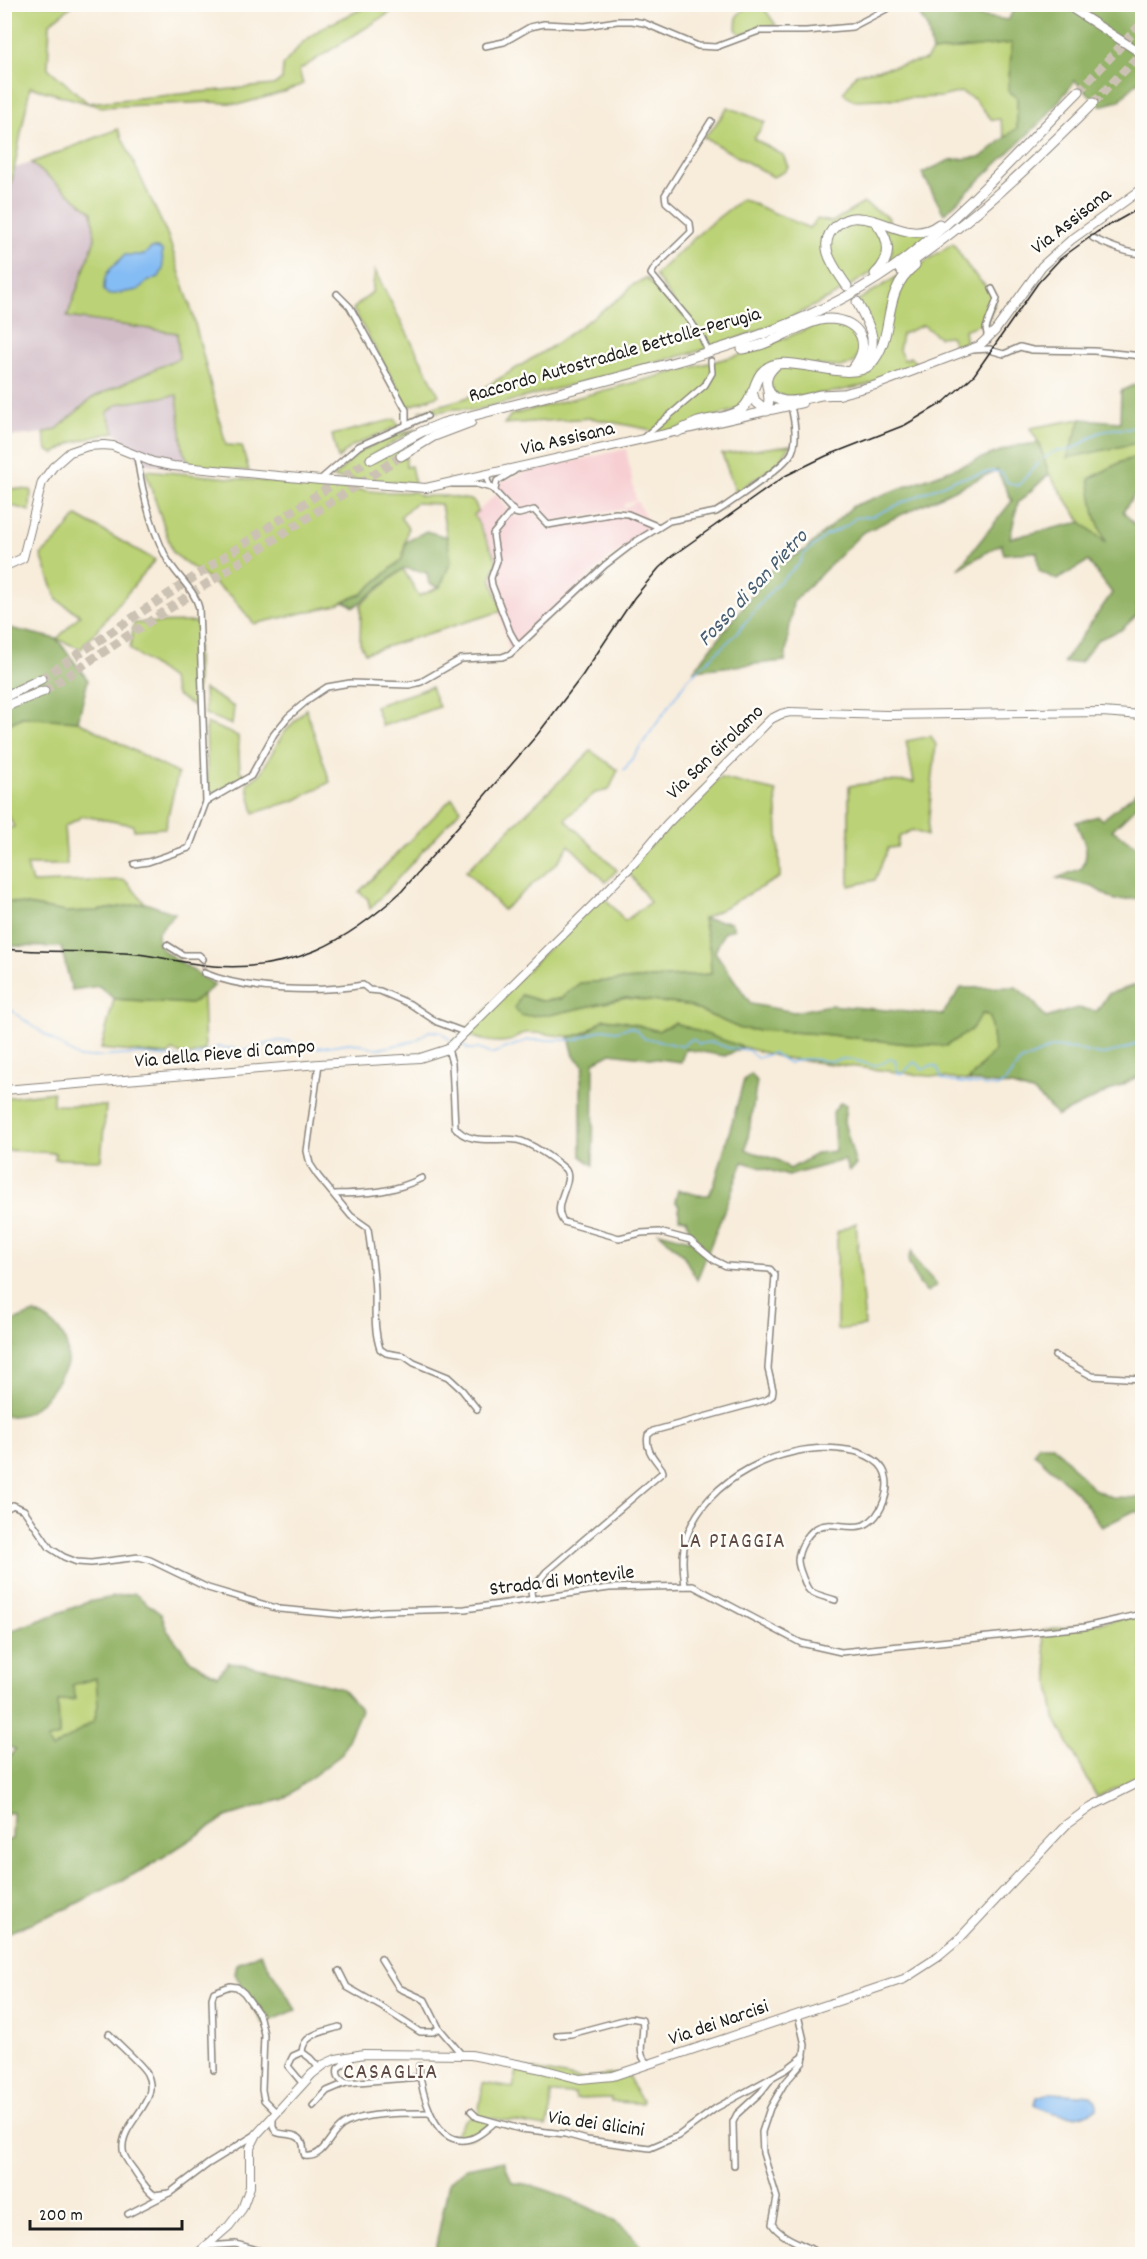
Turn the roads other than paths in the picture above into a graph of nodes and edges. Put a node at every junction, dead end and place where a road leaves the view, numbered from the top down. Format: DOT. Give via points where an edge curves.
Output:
graph roads {
  1 [pos="896,4"];
  2 [pos="1065,4"];
  3 [pos="485,46"];
  4 [pos="1143,54"];
  5 [pos="1079,91"];
  6 [pos="1093,103"];
  7 [pos="711,121"];
  8 [pos="1016,154"];
  9 [pos="1143,189"];
  10 [pos="979,212"];
  11 [pos="875,222"];
  12 [pos="1090,234"];
  13 [pos="1143,254"];
  14 [pos="847,286"];
  15 [pos="992,289"];
  16 [pos="337,294"];
  17 [pos="856,302"];
  18 [pos="813,313"];
  19 [pos="987,340"];
  20 [pos="741,349"];
  21 [pos="971,349"];
  22 [pos="707,350"];
  23 [pos="1143,356"];
  24 [pos="711,361"];
  25 [pos="778,363"];
  26 [pos="849,370"];
  27 [pos="618,380"];
  28 [pos="768,391"];
  29 [pos="752,392"];
  30 [pos="840,394"];
  31 [pos="523,405"];
  32 [pos="791,406"];
  33 [pos="767,411"];
  34 [pos="427,416"];
  35 [pos="406,425"];
  36 [pos="677,432"];
  37 [pos="639,441"];
  38 [pos="401,456"];
  39 [pos="137,457"];
  40 [pos="371,459"];
  41 [pos="530,465"];
  42 [pos="489,474"];
  43 [pos="320,480"];
  44 [pos="448,484"];
  45 [pos="495,490"];
  46 [pos="513,510"];
  47 [pos="659,526"];
  48 [pos="4,562"];
  49 [pos="518,646"];
  50 [pos="41,679"];
  51 [pos="44,692"];
  52 [pos="4,697"];
  53 [pos="4,707"];
  54 [pos="1143,715"];
  55 [pos="206,802"];
  56 [pos="134,864"];
  57 [pos="167,945"];
  58 [pos="203,958"];
  59 [pos="204,973"];
  60 [pos="462,1035"];
  61 [pos="448,1049"];
  62 [pos="319,1064"];
  63 [pos="4,1090"];
  64 [pos="422,1178"];
  65 [pos="335,1194"];
  66 [pos="1055,1356"];
  67 [pos="1143,1379"];
  68 [pos="477,1409"];
  69 [pos="4,1509"];
  70 [pos="685,1586"];
  71 [pos="532,1599"];
  72 [pos="835,1600"];
  73 [pos="1143,1614"];
  74 [pos="1143,1781"];
  75 [pos="381,1959"];
  76 [pos="339,1971"];
  77 [pos="798,2014"];
  78 [pos="339,2027"];
  79 [pos="439,2028"];
  80 [pos="109,2034"];
  81 [pos="557,2035"];
  82 [pos="302,2052"];
  83 [pos="356,2055"];
  84 [pos="462,2055"];
  85 [pos="804,2056"];
  86 [pos="650,2064"];
  87 [pos="419,2066"];
  88 [pos="319,2068"];
  89 [pos="214,2070"];
  90 [pos="773,2076"];
  91 [pos="420,2077"];
  92 [pos="303,2084"];
  93 [pos="346,2084"];
  94 [pos="313,2106"];
  95 [pos="471,2111"];
  96 [pos="430,2113"];
  97 [pos="274,2114"];
  98 [pos="494,2123"];
  99 [pos="257,2134"];
  100 [pos="734,2165"];
  101 [pos="169,2193"];
  102 [pos="128,2214"];
  103 [pos="206,2246"];
  104 [pos="197,2254"];
  105 [pos="272,2254"];
  106 [pos="820,2254"];
  1 -- 3 [label="street" via="852,27 759,30 716,46 698,46 632,21 530,27 504,42"];
  2 -- 4 [label="street"];
  5 -- 8 [label="highway, Raccordo Autostradale Bettolle-Perugia"];
  6 -- 10 [label="highway"];
  7 -- 22 [label="street" via="665,195 666,202 690,223 691,232 651,274 691,322"];
  8 -- 11 [label="highway" via="930,230 913,233"];
  8 -- 18 [label="highway, Raccordo Autostradale Bettolle-Perugia" via="905,259"];
  9 -- 12 [label="street, Via Assisana"];
  10 -- 20 [label="highway" via="907,265 852,299"];
  10 -- 26 [label="highway" via="906,274 892,298 876,357 867,368"];
  11 -- 14 [label="highway" via="849,219 832,230 826,250"];
  11 -- 18 [label="highway" via="884,232 889,249 883,267"];
  12 -- 13 [label="street" via="1109,246"];
  12 -- 19 [label="street, Via Assisana" via="1034,274"];
  15 -- 19 [label="street" via="997,299 986,328"];
  16 -- 35 [label="street" via="350,308 406,410"];
  17 -- 26 [label="highway" via="870,327 872,347 865,361"];
  18 -- 27 [label="highway, Raccordo Autostradale Bettolle-Perugia" via="754,338"];
  19 -- 21 [label="street, Via Assisana"];
  20 -- 26 [label="highway" via="821,320 838,320 851,325 863,340 861,358"];
  20 -- 27 [label="highway"];
  21 -- 23 [label="street" via="985,348 1004,354 1020,347"];
  21 -- 30 [label="street, Via Assisana" via="876,385"];
  24 -- 37 [label="street" via="712,373 705,385"];
  25 -- 26 [label="highway"];
  25 -- 28 [label="highway" via="766,379"];
  25 -- 29 [label="highway" via="762,370"];
  27 -- 31 [label="highway"];
  28 -- 30 [label="highway" via="786,401"];
  28 -- 33 [label="highway"];
  29 -- 33 [label="highway" via="755,401"];
  29 -- 36 [label="highway" via="741,410"];
  30 -- 32 [label="street, Via Assisana"];
  31 -- 38 [label="highway" via="462,424"];
  31 -- 40 [label="highway, Raccordo Autostradale Bettolle-Perugia" via="443,423"];
  32 -- 33 [label="street, Via Assisana"];
  32 -- 47 [label="street" via="795,432 793,450 786,460 716,512"];
  33 -- 36 [label="street, Via Assisana"];
  34 -- 35 [label="street"];
  35 -- 43 [label="street" via="359,446"];
  36 -- 37 [label="street, Via Assisana"];
  37 -- 41 [label="street, Via Assisana"];
  39 -- 43 [label="street, Via Assisana" via="173,466"];
  39 -- 48 [label="street, Via Assisana" via="113,446 95,445 63,457 42,482 23,558 10,564"];
  39 -- 55 [label="street" via="142,492 166,559 199,608"];
  41 -- 42 [label="street, Via Assisana"];
  41 -- 45 [label="street" via="502,477"];
  42 -- 44 [label="street, Via Assisana"];
  42 -- 45 [label="street" via="488,483"];
  43 -- 44 [label="street, Via Assisana" via="418,488"];
  44 -- 45 [label="street" via="476,484"];
  45 -- 46 [label="street"];
  46 -- 47 [label="street" via="519,514 534,510 548,525 616,513"];
  46 -- 49 [label="street" via="492,534 497,561 491,578"];
  47 -- 49 [label="street" via="605,565"];
  49 -- 55 [label="street" via="502,657 461,659 409,685 350,683 327,687 288,717 251,776"];
  50 -- 52 [label="highway"];
  51 -- 53 [label="highway"];
  54 -- 60 [label="street, Via San Girolamo" via="780,714"];
  55 -- 56 [label="street" via="189,848"];
  57 -- 58 [label="street" via="183,955"];
  59 -- 60 [label="street" via="223,981 313,990 363,985 424,1011"];
  60 -- 61 [label="street, Via San Girolamo"];
  61 -- 62 [label="street, Via della Pieve di Campo" via="420,1058"];
  61 -- 71 [label="street" via="455,1127 459,1133 470,1138 519,1140 534,1146 566,1170 559,1206 564,1222 619,1238 659,1232 690,1240 726,1266 770,1269 775,1275 768,1369 772,1396 648,1435 649,1452 663,1472 546,1572 531,1591"];
  62 -- 63 [label="street, Via della Pieve di Campo"];
  62 -- 65 [label="street" via="307,1151 310,1164"];
  64 -- 65 [label="street" via="384,1192"];
  65 -- 68 [label="street" via="351,1216 368,1228 380,1349 448,1377"];
  66 -- 67 [label="street" via="1092,1376"];
  69 -- 71 [label="street, Strada di Montevile" via="14,1505 22,1509 50,1548 77,1562 139,1557 208,1588 279,1609 345,1615 465,1609"];
  70 -- 71 [label="street, Strada di Montevile" via="609,1588"];
  70 -- 72 [label="street" via="682,1565 687,1537 701,1508 720,1489 777,1456 825,1448 855,1451 875,1461 884,1470 886,1486 884,1502 875,1517 854,1527 823,1525 813,1530 800,1551 798,1561 808,1589"];
  70 -- 73 [label="street, Strada di Montevile" via="693,1586 801,1643 841,1652 1074,1628"];
  74 -- 77 [label="street, Via dei Narcisi" via="1092,1806 1067,1824 957,1941 922,1968 904,1979"];
  75 -- 79 [label="street" via="399,1988 425,2000"];
  76 -- 79 [label="street" via="347,1988 420,2032"];
  77 -- 85 [label="street"];
  77 -- 86 [label="street, Via dei Narcisi"];
  78 -- 82 [label="street" via="308,2038"];
  79 -- 84 [label="street"];
  80 -- 101 [label="street" via="147,2074 150,2086 148,2099 132,2121 122,2150 149,2191 154,2195"];
  81 -- 86 [label="street, Via dei Narcisi" via="631,2018 642,2020 641,2055"];
  82 -- 88 [label="street"];
  82 -- 92 [label="street" via="293,2056 288,2066"];
  83 -- 84 [label="street, Via dei Narcisi"];
  83 -- 88 [label="street, Via dei Narcisi"];
  83 -- 93 [label="street" via="338,2068 340,2080"];
  84 -- 86 [label="street, Via dei Narcisi" via="580,2079 613,2076"];
  85 -- 90 [label="street, Via dei Glicini"];
  85 -- 106 [label="street" via="770,2108 762,2132 763,2153 777,2198 772,2224 781,2234"];
  87 -- 91 [label="street"];
  88 -- 92 [label="street, Via dei Narcisi"];
  89 -- 97 [label="street" via="212,1998 222,1988 237,1987 263,2024 262,2090"];
  90 -- 98 [label="street, Via dei Glicini" via="716,2108 678,2136 650,2148 531,2132"];
  90 -- 100 [label="street, Via dei Glicini" via="733,2122"];
  91 -- 93 [label="street"];
  91 -- 96 [label="street"];
  92 -- 97 [label="street, Via dei Narcisi"];
  93 -- 94 [label="street" via="327,2091"];
  95 -- 98 [label="street, Via dei Glicini"];
  96 -- 97 [label="street" via="350,2121 311,2157 302,2151 300,2138 276,2132"];
  96 -- 98 [label="street" via="445,2132 463,2140"];
  97 -- 99 [label="street, Via dei Narcisi"];
  99 -- 101 [label="street"];
  99 -- 103 [label="street, Via dei Narcisi" via="249,2157 246,2200 229,2226"];
  101 -- 102 [label="street"];
  103 -- 104 [label="street, Via dei Narcisi"];
  103 -- 105 [label="street" via="236,2244"];
}
